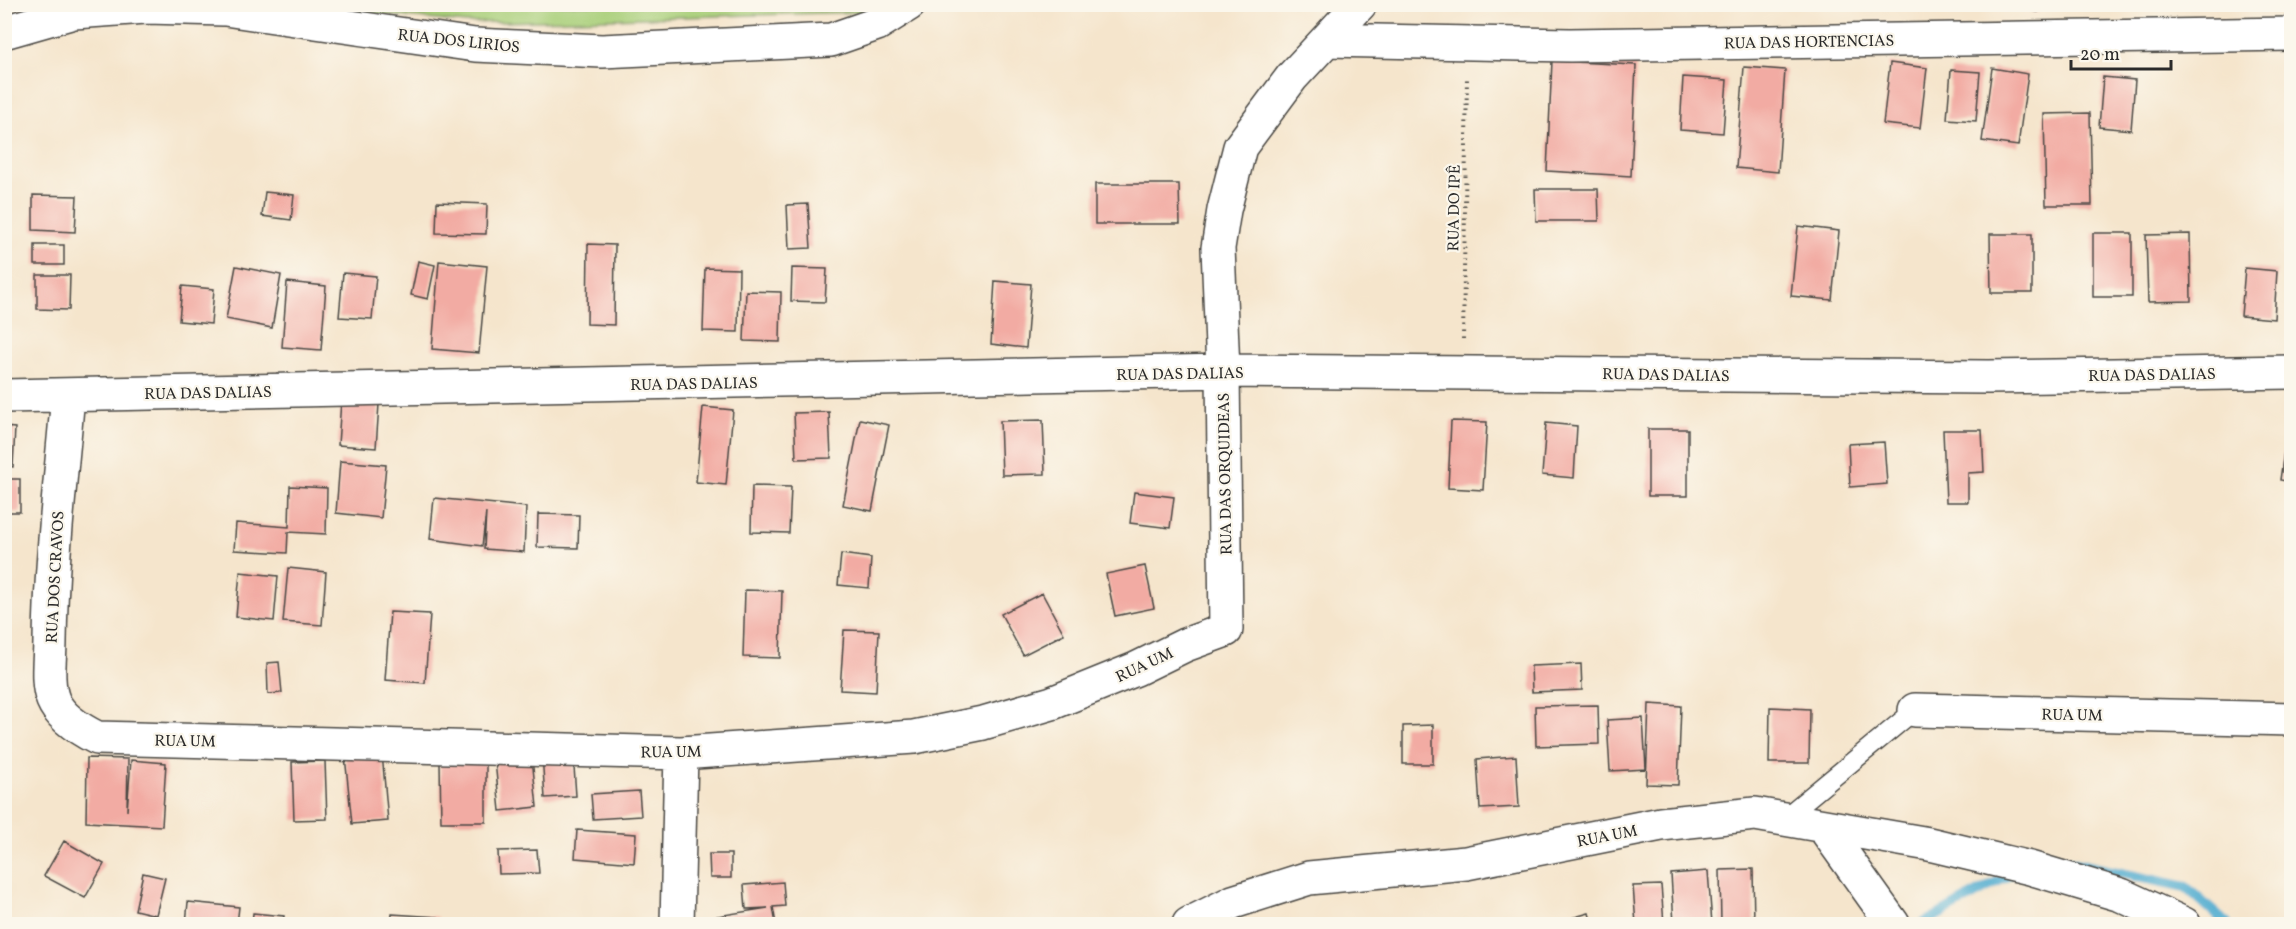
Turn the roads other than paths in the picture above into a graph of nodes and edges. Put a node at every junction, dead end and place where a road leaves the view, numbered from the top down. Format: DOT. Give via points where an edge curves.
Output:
graph roads {
  1 [pos="909,4"];
  2 [pos="1360,4"];
  3 [pos="4,32"];
  4 [pos="2292,34"];
  5 [pos="1327,40"];
  6 [pos="1223,371"];
  7 [pos="2292,372"];
  8 [pos="68,395"];
  9 [pos="4,396"];
  10 [pos="1226,630"];
  11 [pos="1914,710"];
  12 [pos="2292,719"];
  13 [pos="97,738"];
  14 [pos="681,753"];
  15 [pos="1783,819"];
  16 [pos="1823,826"];
  17 [pos="1889,919"];
  18 [pos="677,924"];
  19 [pos="1189,924"];
  20 [pos="2184,924"];
  1 -- 3 [label="street, RUA DOS LIRIOS" via="877,24 831,40 602,51 475,45 225,9 146,7 74,12"];
  2 -- 5 [label="street, RUA DAS ORQUIDEAS"];
  4 -- 5 [label="street, RUA DAS HORTENCIAS" via="1570,45"];
  5 -- 6 [label="street, RUA DAS ORQUIDEAS" via="1292,77 1240,147 1218,248"];
  6 -- 7 [label="street, RUA DAS DALIAS" via="1988,377"];
  6 -- 8 [label="street, RUA DAS DALIAS"];
  6 -- 10 [label="street, RUA DAS ORQUIDEAS"];
  8 -- 9 [label="street, RUA DAS DALIAS"];
  8 -- 13 [label="street, RUA DOS CRAVOS" via="50,594 50,680 53,701 78,729"];
  10 -- 14 [label="street, RUA UM" via="1052,703 983,723 914,737"];
  11 -- 12 [label="street, RUA UM"];
  11 -- 15 [label="lane, RUA UM"];
  13 -- 14 [label="street, RUA UM"];
  14 -- 18 [label="street"];
  15 -- 16 [label="street, RUA UM"];
  15 -- 19 [label="street, RUA UM" via="1755,814 1661,824 1466,863 1309,878 1233,902"];
  16 -- 17 [label="street"];
  16 -- 20 [label="street, RUA UM" via="1929,844 2017,866 2121,895"];
}
